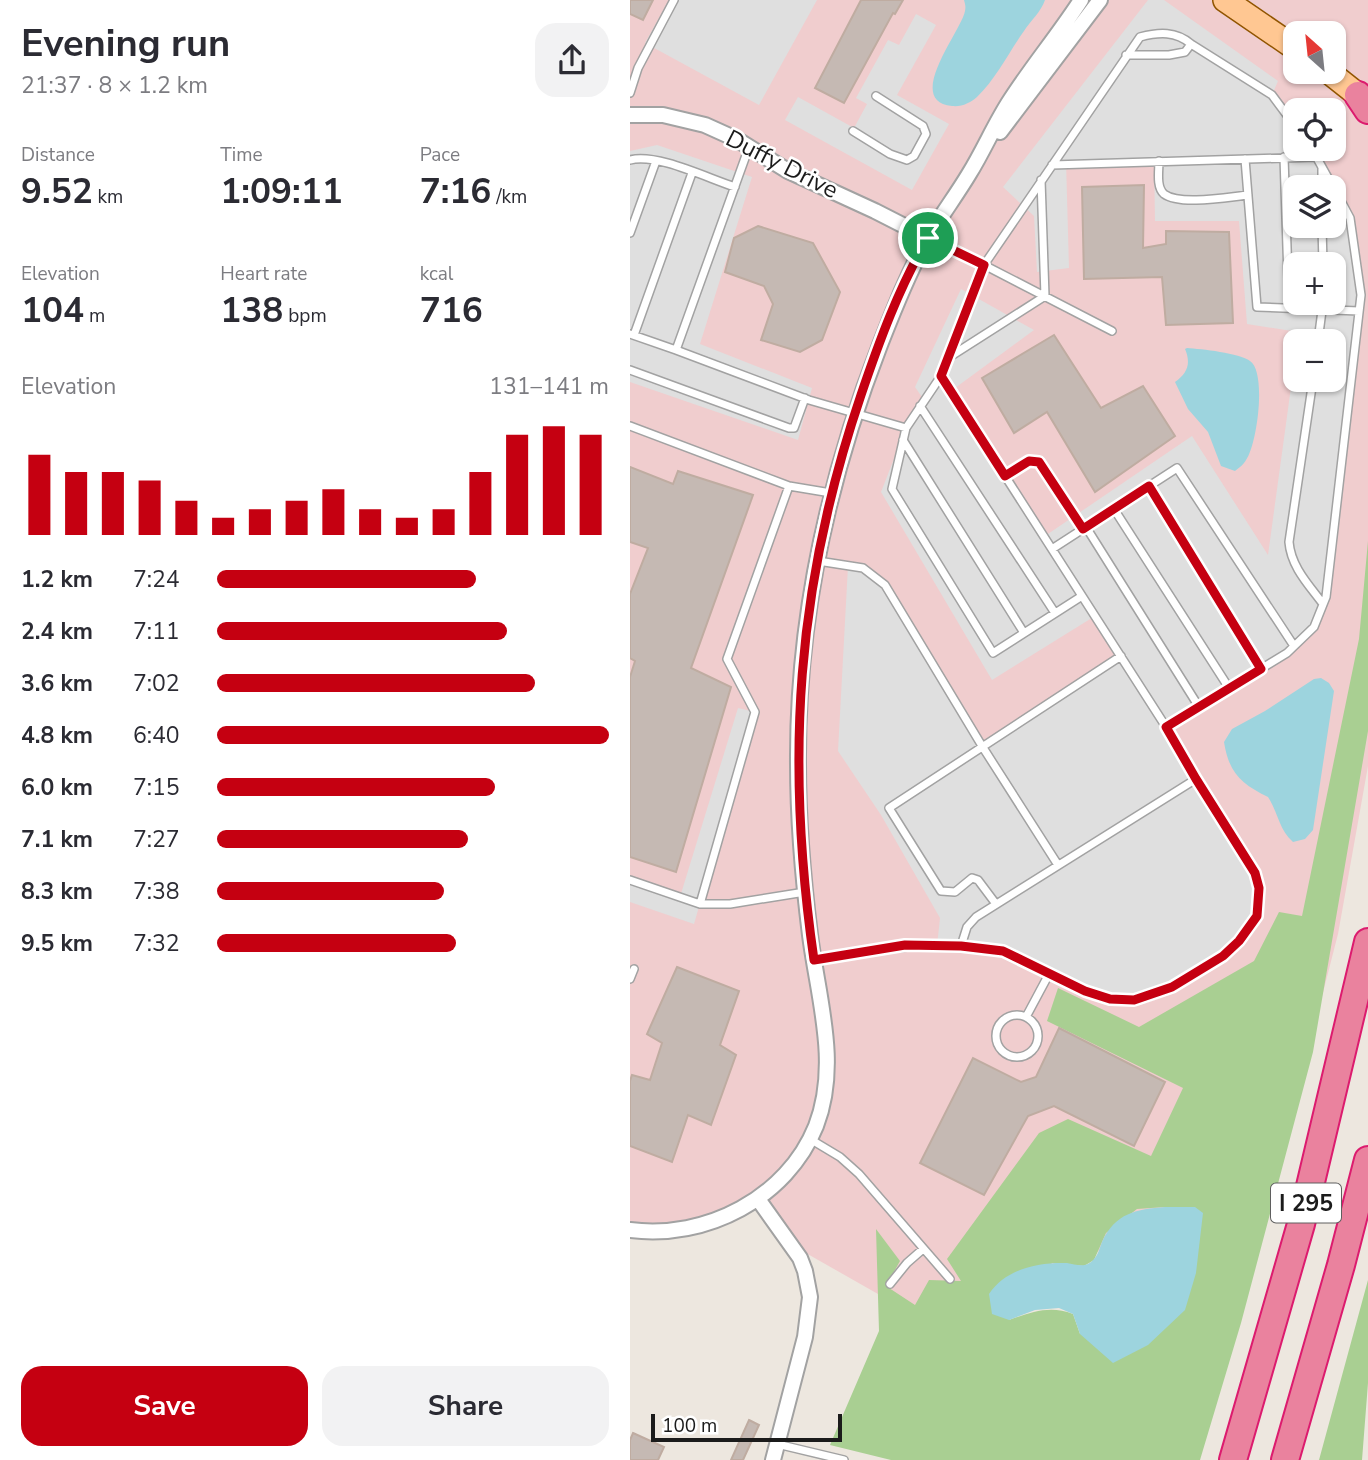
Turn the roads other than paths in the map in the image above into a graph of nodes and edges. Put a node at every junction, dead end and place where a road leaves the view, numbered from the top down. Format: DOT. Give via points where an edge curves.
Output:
graph roads {
  1 [pos="674,0"];
  2 [pos="1081,0"];
  3 [pos="1100,0"];
  4 [pos="1225,0"];
  5 [pos="1283,40"];
  6 [pos="1191,44"];
  7 [pos="1126,55"];
  8 [pos="1342,84"];
  9 [pos="630,93"];
  10 [pos="876,96"];
  11 [pos="1363,103"];
  12 [pos="1283,110"];
  13 [pos="630,115"];
  14 [pos="853,131"];
  15 [pos="749,147"];
  16 [pos="1283,158"];
  17 [pos="1245,159"];
  18 [pos="630,160"];
  19 [pos="656,161"];
  20 [pos="1159,161"];
  21 [pos="1284,161"];
  22 [pos="1318,161"];
  23 [pos="1052,165"];
  24 [pos="1322,168"];
  25 [pos="970,172"];
  26 [pos="692,173"];
  27 [pos="1322,175"];
  28 [pos="1326,175"];
  29 [pos="1041,180"];
  30 [pos="734,187"];
  31 [pos="1248,195"];
  32 [pos="1346,211"];
  33 [pos="630,233"];
  34 [pos="928,238"];
  35 [pos="1287,252"];
  36 [pos="984,265"];
  37 [pos="1045,296"];
  38 [pos="1283,308"];
  39 [pos="1346,309"];
  40 [pos="1359,311"];
  41 [pos="1112,331"];
  42 [pos="632,335"];
  43 [pos="676,350"];
  44 [pos="947,359"];
  45 [pos="630,370"];
  46 [pos="941,376"];
  47 [pos="1311,392"];
  48 [pos="805,398"];
  49 [pos="920,406"];
  50 [pos="855,412"];
  51 [pos="630,426"];
  52 [pos="906,428"];
  53 [pos="903,440"];
  54 [pos="1005,476"];
  55 [pos="789,486"];
  56 [pos="1149,486"];
  57 [pos="831,493"];
  58 [pos="1114,509"];
  59 [pos="1085,528"];
  60 [pos="1052,549"];
  61 [pos="817,561"];
  62 [pos="1082,596"];
  63 [pos="1323,604"];
  64 [pos="1055,613"];
  65 [pos="1024,633"];
  66 [pos="1294,646"];
  67 [pos="1121,656"];
  68 [pos="1261,669"];
  69 [pos="1230,688"];
  70 [pos="1199,707"];
  71 [pos="1166,727"];
  72 [pos="982,746"];
  73 [pos="1196,779"];
  74 [pos="1058,866"];
  75 [pos="630,880"];
  76 [pos="805,892"];
  77 [pos="699,904"];
  78 [pos="996,904"];
  79 [pos="1368,942"];
  80 [pos="961,946"];
  81 [pos="814,960"];
  82 [pos="634,969"];
  83 [pos="1049,974"];
  84 [pos="630,979"];
  85 [pos="1026,1017"];
  86 [pos="810,1139"];
  87 [pos="1368,1160"];
  88 [pos="758,1199"];
  89 [pos="630,1230"];
  90 [pos="923,1249"];
  91 [pos="950,1279"];
  92 [pos="890,1284"];
  93 [pos="777,1444"];
  94 [pos="810,1456"];
  95 [pos="773,1460"];
  96 [pos="844,1460"];
  97 [pos="1233,1460"];
  98 [pos="1285,1460"];
  1 -- 9 [label="lane"];
  2 -- 25 [label="street" via="1010,100"];
  3 -- 25 [label="street"];
  4 -- 5 [label="main road"];
  6 -- 7 [label="lane" via="1185,52 1169,55"];
  6 -- 7 [label="lane" via="1182,36 1158,33 1140,37"];
  6 -- 12 [label="lane" via="1272,95"];
  7 -- 23 [label="lane"];
  8 -- 11 [label="main road"];
  10 -- 14 [label="lane" via="923,126 926,134 914,156 907,160 890,154"];
  13 -- 15 [label="street, Duffy Drive" via="684,119"];
  15 -- 30 [label="lane"];
  15 -- 34 [label="street, Duffy Drive" via="788,171"];
  16 -- 17 [label="lane"];
  17 -- 20 [label="lane"];
  17 -- 31 [label="lane"];
  18 -- 19 [label="lane"];
  19 -- 26 [label="lane"];
  19 -- 33 [label="lane"];
  20 -- 23 [label="lane"];
  20 -- 31 [label="lane" via="1159,185 1164,194 1182,200"];
  21 -- 35 [label="lane"];
  22 -- 24 [label="lane"];
  23 -- 29 [label="lane"];
  24 -- 27 [label="lane"];
  24 -- 28 [label="lane"];
  25 -- 34 [label="street"];
  26 -- 30 [label="lane"];
  26 -- 42 [label="lane"];
  29 -- 36 [label="lane"];
  29 -- 37 [label="lane"];
  30 -- 43 [label="lane"];
  31 -- 38 [label="lane" via="1257,306"];
  32 -- 40 [label="lane" via="1361,295"];
  34 -- 36 [label="lane"];
  34 -- 50 [label="street" via="900,294"];
  36 -- 37 [label="lane"];
  36 -- 44 [label="lane"];
  37 -- 41 [label="lane"];
  37 -- 44 [label="lane"];
  39 -- 40 [label="lane"];
  40 -- 63 [label="lane"];
  42 -- 43 [label="lane"];
  43 -- 48 [label="lane"];
  44 -- 46 [label="lane"];
  45 -- 48 [label="lane" via="789,428 794,428"];
  46 -- 49 [label="lane"];
  46 -- 54 [label="lane"];
  47 -- 63 [label="lane" via="1289,542 1302,576"];
  48 -- 50 [label="lane"];
  49 -- 52 [label="lane"];
  49 -- 64 [label="lane"];
  50 -- 52 [label="lane"];
  50 -- 57 [label="street"];
  51 -- 55 [label="lane"];
  52 -- 53 [label="lane"];
  53 -- 65 [label="lane"];
  53 -- 65 [label="lane" via="892,489 993,653"];
  54 -- 59 [label="lane" via="1029,461 1039,462"];
  54 -- 60 [label="lane"];
  55 -- 57 [label="lane"];
  55 -- 77 [label="lane" via="727,659 755,712"];
  56 -- 58 [label="lane"];
  56 -- 66 [label="lane" via="1177,468"];
  56 -- 68 [label="lane"];
  57 -- 61 [label="street"];
  58 -- 59 [label="lane"];
  58 -- 69 [label="lane"];
  59 -- 60 [label="lane"];
  59 -- 70 [label="lane"];
  60 -- 62 [label="lane"];
  61 -- 72 [label="lane" via="863,568 885,585"];
  61 -- 76 [label="street" via="803,655 798,737"];
  62 -- 64 [label="lane"];
  62 -- 67 [label="lane"];
  63 -- 66 [label="lane" via="1314,626"];
  64 -- 65 [label="lane"];
  66 -- 68 [label="lane"];
  67 -- 71 [label="lane"];
  67 -- 72 [label="lane"];
  68 -- 69 [label="lane"];
  69 -- 70 [label="lane"];
  70 -- 71 [label="lane"];
  71 -- 73 [label="lane"];
  72 -- 74 [label="lane"];
  72 -- 78 [label="lane" via="888,808 941,891 955,892 972,878"];
  73 -- 74 [label="lane"];
  73 -- 83 [label="lane" via="1255,873 1258,909 1249,929 1223,956 1172,987 1134,1000 1110,999"];
  74 -- 78 [label="lane"];
  75 -- 77 [label="lane"];
  76 -- 77 [label="lane"];
  76 -- 81 [label="street"];
  78 -- 80 [label="lane" via="972,920"];
  79 -- 97 [label="highway, I 295" via="1301,1224"];
  80 -- 81 [label="lane" via="905,945"];
  80 -- 83 [label="lane" via="1003,951"];
  81 -- 86 [label="street" via="828,1063 825,1096"];
  82 -- 84 [label="lane"];
  83 -- 85 [label="lane"];
  85 -- 85 [label="lane" via="1012,1016 1000,1023 997,1043 1005,1054 1026,1056 1036,1047 1036,1026"];
  86 -- 88 [label="street" via="781,1179"];
  86 -- 90 [label="lane" via="859,1174"];
  87 -- 98 [label="highway, I 295"];
  88 -- 89 [label="street" via="700,1224 664,1231"];
  88 -- 93 [label="street" via="800,1258 810,1297 805,1337"];
  90 -- 91 [label="lane"];
  90 -- 92 [label="lane"];
  93 -- 94 [label="lane"];
  93 -- 95 [label="street"];
  94 -- 96 [label="lane"];
}
